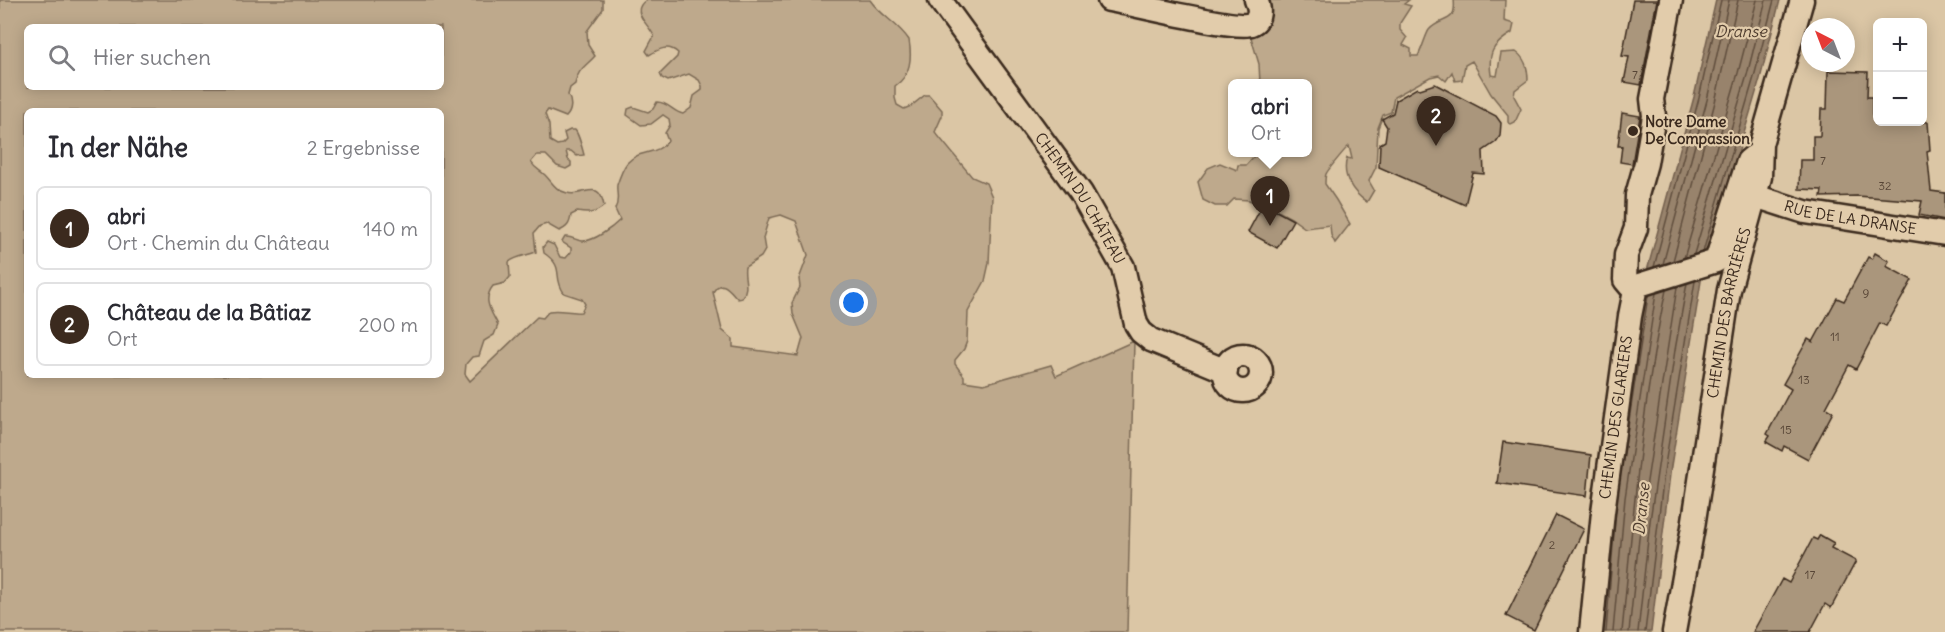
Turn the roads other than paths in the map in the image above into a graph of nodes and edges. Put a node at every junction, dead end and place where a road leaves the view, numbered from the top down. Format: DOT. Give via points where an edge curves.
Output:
graph roads {
  1 [pos="940,0"];
  2 [pos="1109,0"];
  3 [pos="1256,0"];
  4 [pos="1671,0"];
  5 [pos="1802,0"];
  6 [pos="1760,156"];
  7 [pos="1755,196"];
  8 [pos="1945,234"];
  9 [pos="1636,286"];
  10 [pos="1226,371"];
  11 [pos="1591,632"];
  12 [pos="1674,632"];
  1 -- 10 [label="street, CHEMIN DU CHÂTEAU" via="1081,193 1124,267 1141,332 1151,340"];
  2 -- 3 [label="street" via="1246,25 1258,18"];
  4 -- 9 [label="street" via="1652,99 1654,116 1646,163 1636,202 1636,228 1626,255 1625,280"];
  5 -- 6 [label="street, CHEMIN DES BARRIÈRES"];
  6 -- 7 [label="street, CHEMIN DES BARRIÈRES"];
  6 -- 9 [label="street" via="1748,161 1716,261"];
  7 -- 8 [label="street, RUE DE LA DRANSE" via="1805,212"];
  7 -- 12 [label="street, CHEMIN DES BARRIÈRES" via="1729,290"];
  9 -- 11 [label="street, CHEMIN DES GLARIERS" via="1603,512"];
}
